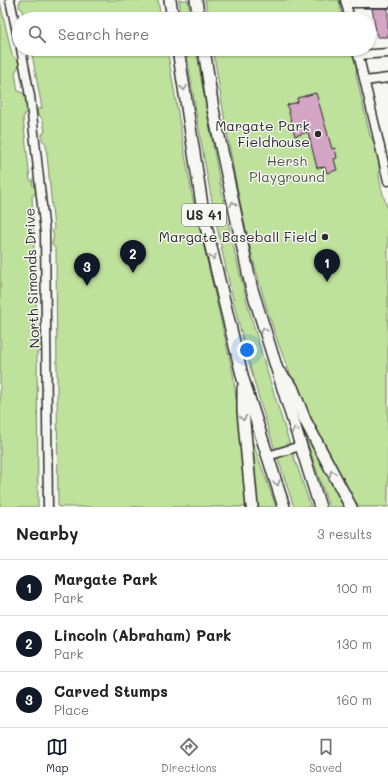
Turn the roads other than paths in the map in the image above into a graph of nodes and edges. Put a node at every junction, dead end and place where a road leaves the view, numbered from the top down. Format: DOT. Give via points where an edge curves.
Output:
graph roads {
  1 [pos="10,0"];
  2 [pos="170,0"];
  3 [pos="196,0"];
  4 [pos="346,2"];
  5 [pos="388,3"];
  6 [pos="13,12"];
  7 [pos="172,12"];
  8 [pos="198,12"];
  9 [pos="348,12"];
  10 [pos="376,53"];
  11 [pos="388,53"];
  12 [pos="22,56"];
  13 [pos="179,56"];
  14 [pos="205,56"];
  15 [pos="359,56"];
  16 [pos="388,78"];
  17 [pos="365,81"];
  18 [pos="385,155"];
  19 [pos="388,181"];
  20 [pos="276,368"];
  21 [pos="243,379"];
  22 [pos="300,446"];
  23 [pos="268,456"];
  24 [pos="48,507"];
  25 [pos="252,507"];
  26 [pos="284,507"];
  27 [pos="320,507"];
  28 [pos="351,507"];
  1 -- 6 [label="street"];
  2 -- 7 [label="highway"];
  3 -- 8 [label="highway"];
  4 -- 5 [label="street"];
  4 -- 9 [label="street"];
  10 -- 11 [label="street"];
  12 -- 24 [label="street, North Simonds Drive" via="30,96 45,233"];
  13 -- 21 [label="highway, US 41, one-way" via="204,218"];
  20 -- 14 [label="highway, US 41, one-way" via="251,286 234,214"];
  15 -- 17 [label="street"];
  16 -- 17 [label="street"];
  17 -- 18 [label="street"];
  18 -- 19 [label="street"];
  22 -- 20 [label="highway, one-way"];
  28 -- 20 [label="highway, US 41, one-way" via="305,420 292,387"];
  21 -- 23 [label="highway"];
  21 -- 25 [label="highway, US 41, one-way" via="242,411"];
  22 -- 23 [label="street"];
  22 -- 27 [label="highway"];
  23 -- 26 [label="highway, one-way"];
}
